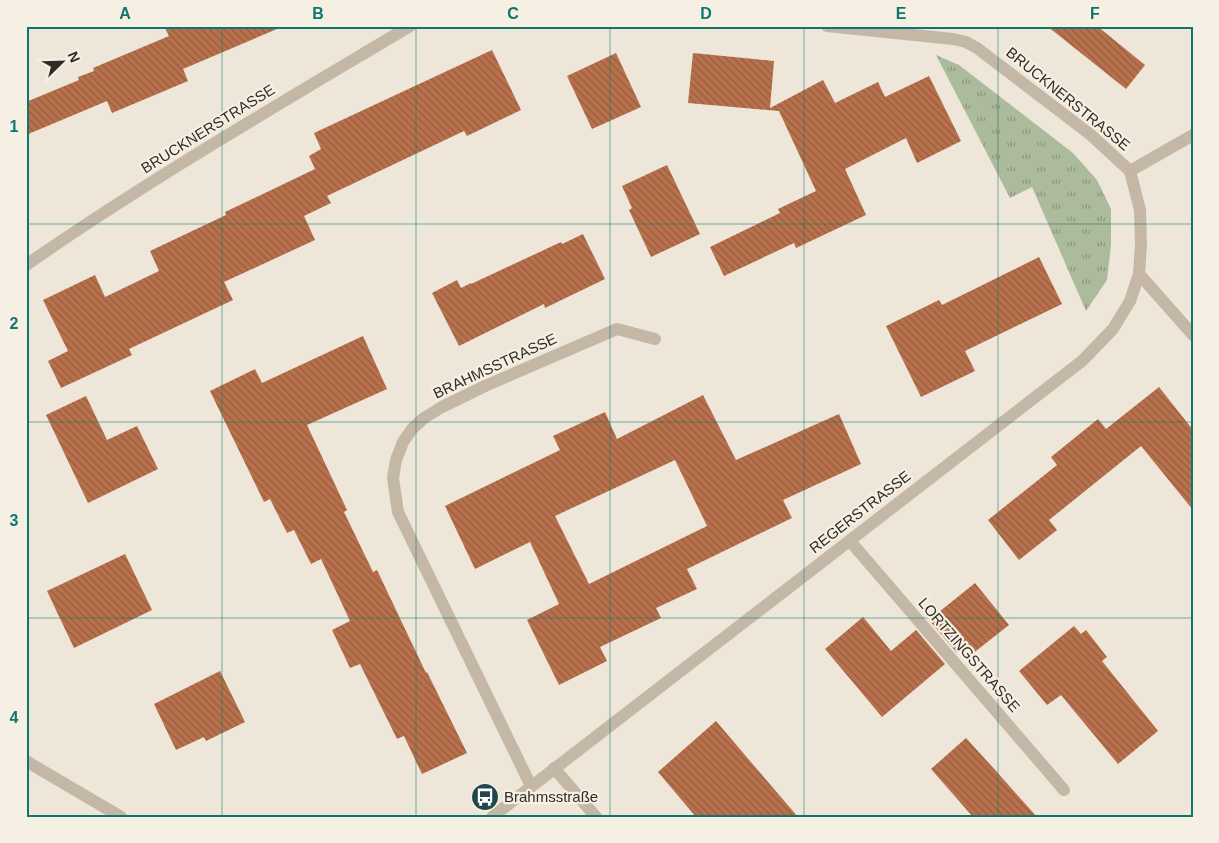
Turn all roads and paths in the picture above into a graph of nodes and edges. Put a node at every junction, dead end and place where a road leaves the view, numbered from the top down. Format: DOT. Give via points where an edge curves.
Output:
graph roads {
  1 [pos="410,26"];
  2 [pos="826,26"];
  3 [pos="1193,135"];
  4 [pos="1130,171"];
  5 [pos="26,265"];
  6 [pos="1139,274"];
  7 [pos="1193,335"];
  8 [pos="655,339"];
  9 [pos="850,541"];
  10 [pos="26,761"];
  11 [pos="554,768"];
  12 [pos="531,786"];
  13 [pos="1064,790"];
  14 [pos="121,817"];
  15 [pos="492,817"];
  16 [pos="596,817"];
  1 -- 5 [label="street, BRUCKNERSTRASSE" via="88,222"];
  2 -- 4 [label="street, BRUCKNERSTRASSE" via="966,42 1091,136"];
  3 -- 4 [label="street, BRUCKNERSTRASSE"];
  4 -- 6 [label="street, REGERSTRASSE" via="1140,210"];
  6 -- 7 [label="street"];
  6 -- 9 [label="street, REGERSTRASSE" via="1130,301 1113,329 1082,360"];
  8 -- 12 [label="street, BRAHMSSTRASSE" via="617,329 485,386 424,418 403,442 396,460 393,478 398,512"];
  9 -- 11 [label="street, REGERSTRASSE"];
  9 -- 13 [label="street, LORTZINGSTRASSE"];
  10 -- 14 [label="street"];
  11 -- 12 [label="street, REGERSTRASSE"];
  11 -- 16 [label="street"];
  12 -- 15 [label="street, REGERSTRASSE"];
}
